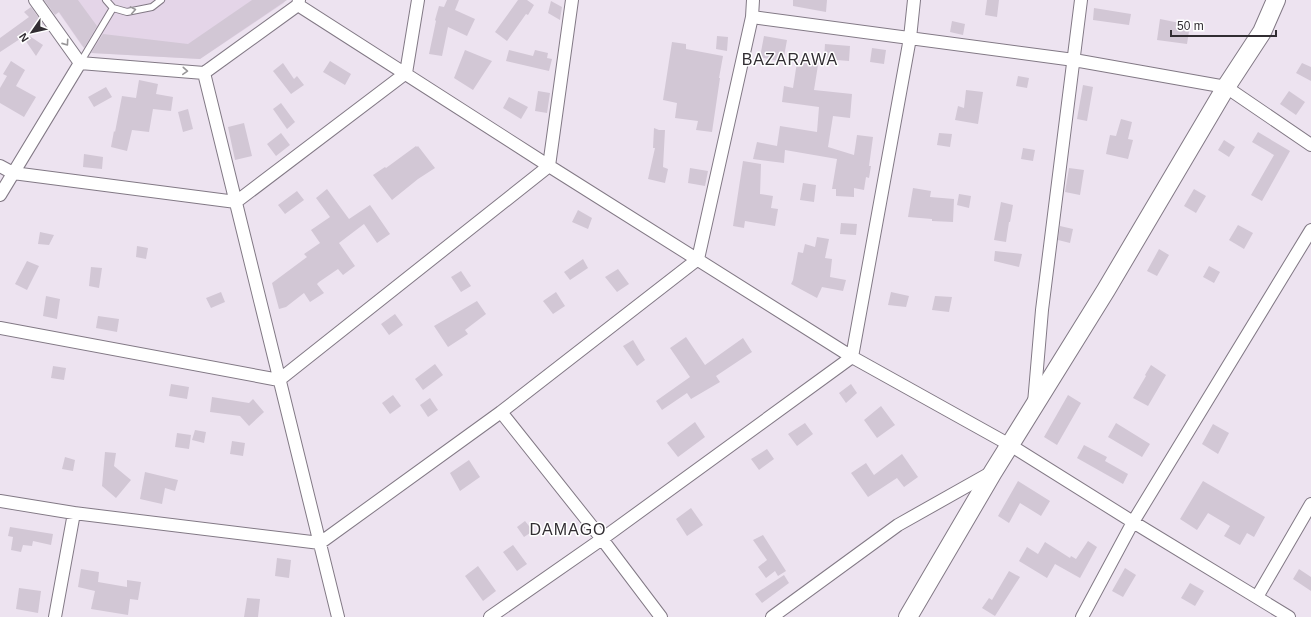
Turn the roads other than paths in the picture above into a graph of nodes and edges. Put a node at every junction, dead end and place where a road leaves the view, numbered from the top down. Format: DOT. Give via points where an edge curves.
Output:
graph roads {
  1 [pos="35,0"];
  2 [pos="106,0"];
  3 [pos="161,0"];
  4 [pos="418,0"];
  5 [pos="572,0"];
  6 [pos="753,0"];
  7 [pos="914,0"];
  8 [pos="1081,0"];
  9 [pos="1276,0"];
  10 [pos="298,2"];
  11 [pos="113,8"];
  12 [pos="752,17"];
  13 [pos="910,38"];
  14 [pos="1074,60"];
  15 [pos="80,63"];
  16 [pos="204,72"];
  17 [pos="406,73"];
  18 [pos="1226,88"];
  19 [pos="1311,144"];
  20 [pos="0,166"];
  21 [pos="549,166"];
  22 [pos="13,174"];
  23 [pos="0,195"];
  24 [pos="236,202"];
  25 [pos="1311,230"];
  26 [pos="698,260"];
  27 [pos="0,328"];
  28 [pos="852,357"];
  29 [pos="279,380"];
  30 [pos="1034,406"];
  31 [pos="502,412"];
  32 [pos="1010,445"];
  33 [pos="993,472"];
  34 [pos="0,502"];
  35 [pos="1311,504"];
  36 [pos="74,513"];
  37 [pos="1133,522"];
  38 [pos="602,539"];
  39 [pos="320,543"];
  40 [pos="1257,597"];
  41 [pos="55,617"];
  42 [pos="338,617"];
  43 [pos="490,617"];
  44 [pos="661,617"];
  45 [pos="772,617"];
  46 [pos="908,617"];
  47 [pos="1082,617"];
  48 [pos="1290,617"];
  1 -- 15 [label="street, one-way"];
  2 -- 11 [label="lane"];
  11 -- 3 [label="lane, one-way" via="127,12 152,7"];
  4 -- 17 [label="street"];
  5 -- 21 [label="street"];
  6 -- 12 [label="street"];
  7 -- 13 [label="street"];
  8 -- 14 [label="street"];
  9 -- 18 [label="main road" via="1262,32"];
  10 -- 16 [label="street"];
  10 -- 17 [label="street"];
  11 -- 15 [label="lane"];
  12 -- 13 [label="street"];
  12 -- 26 [label="street"];
  13 -- 14 [label="street"];
  13 -- 28 [label="street"];
  14 -- 18 [label="street"];
  14 -- 30 [label="street" via="1042,310"];
  15 -- 16 [label="street, one-way"];
  15 -- 22 [label="street"];
  16 -- 24 [label="street"];
  17 -- 21 [label="street"];
  17 -- 24 [label="street"];
  18 -- 19 [label="street"];
  18 -- 30 [label="main road"];
  20 -- 22 [label="street"];
  21 -- 26 [label="street"];
  21 -- 29 [label="street"];
  22 -- 23 [label="street"];
  22 -- 24 [label="street"];
  24 -- 29 [label="street"];
  25 -- 37 [label="street"];
  26 -- 28 [label="street"];
  26 -- 31 [label="street"];
  27 -- 29 [label="street"];
  28 -- 32 [label="street"];
  28 -- 38 [label="street"];
  29 -- 39 [label="street"];
  30 -- 32 [label="main road"];
  31 -- 38 [label="street"];
  31 -- 39 [label="street"];
  32 -- 33 [label="main road"];
  32 -- 37 [label="street"];
  33 -- 45 [label="street" via="898,525"];
  33 -- 46 [label="main road"];
  34 -- 36 [label="street"];
  35 -- 40 [label="street"];
  36 -- 39 [label="street"];
  36 -- 41 [label="street"];
  37 -- 40 [label="street"];
  37 -- 47 [label="street"];
  38 -- 43 [label="street"];
  38 -- 44 [label="street"];
  39 -- 42 [label="street"];
  40 -- 48 [label="street"];
}
